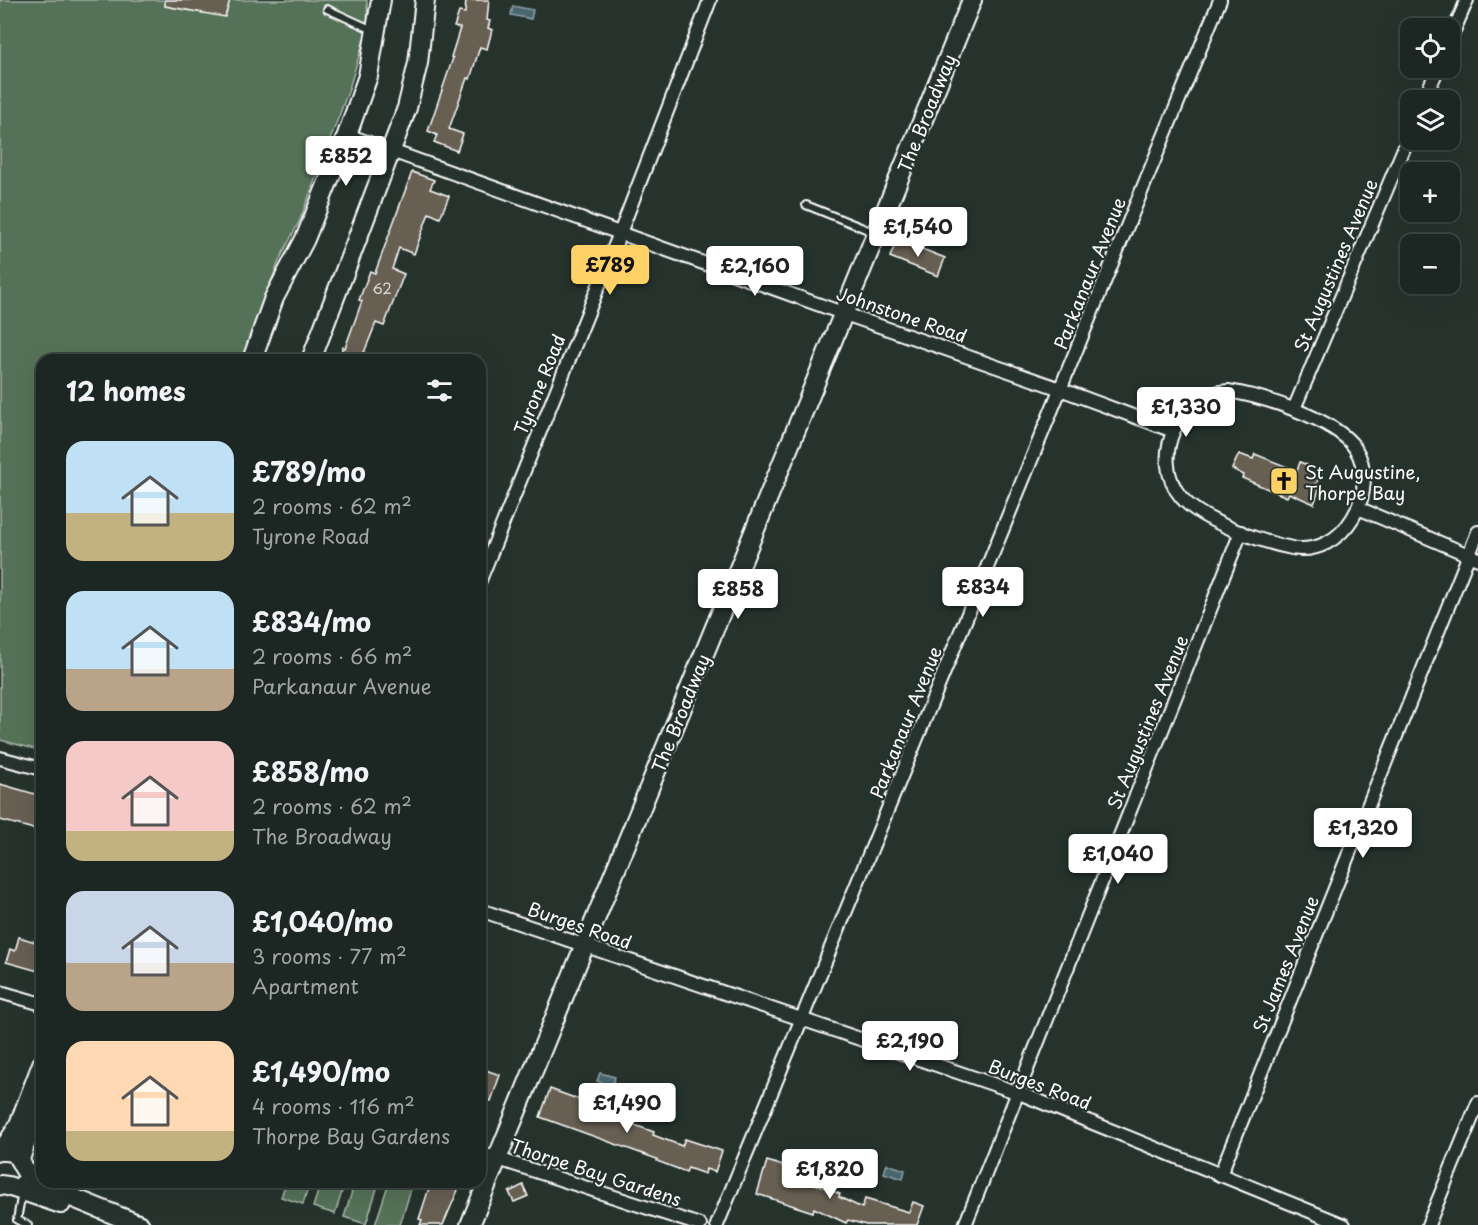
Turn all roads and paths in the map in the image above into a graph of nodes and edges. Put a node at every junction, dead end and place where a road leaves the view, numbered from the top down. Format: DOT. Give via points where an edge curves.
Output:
graph roads {
  1 [pos="381,0"];
  2 [pos="425,0"];
  3 [pos="710,0"];
  4 [pos="972,0"];
  5 [pos="1220,0"];
  6 [pos="1467,0"];
  7 [pos="327,9"];
  8 [pos="1459,18"];
  9 [pos="376,32"];
  10 [pos="347,135"];
  11 [pos="390,149"];
  12 [pos="1403,150"];
  13 [pos="806,204"];
  14 [pos="620,232"];
  15 [pos="877,233"];
  16 [pos="845,314"];
  17 [pos="254,354"];
  18 [pos="313,354"];
  19 [pos="1060,389"];
  20 [pos="1294,409"];
  21 [pos="1173,431"];
  22 [pos="1358,508"];
  23 [pos="1478,531"];
  24 [pos="1241,532"];
  25 [pos="1473,557"];
  26 [pos="486,565"];
  27 [pos="0,758"];
  28 [pos="36,768"];
  29 [pos="486,912"];
  30 [pos="585,945"];
  31 [pos="0,992"];
  32 [pos="36,1002"];
  33 [pos="803,1019"];
  34 [pos="36,1080"];
  35 [pos="1019,1093"];
  36 [pos="1478,1102"];
  37 [pos="36,1114"];
  38 [pos="1,1151"];
  39 [pos="489,1156"];
  40 [pos="1220,1175"];
  41 [pos="15,1178"];
  42 [pos="36,1182"];
  43 [pos="49,1188"];
  44 [pos="480,1188"];
  45 [pos="28,1225"];
  46 [pos="139,1225"];
  47 [pos="470,1225"];
  48 [pos="700,1225"];
  49 [pos="717,1225"];
  50 [pos="965,1225"];
  51 [pos="1344,1225"];
  52 [pos="1428,1225"];
  1 -- 9 [label="street"];
  2 -- 11 [label="street" via="418,63"];
  3 -- 14 [label="street, Tyrone Road"];
  4 -- 15 [label="street, The Broadway"];
  5 -- 19 [label="street, Parkanaur Avenue"];
  6 -- 8 [label="street"];
  7 -- 9 [label="lane"];
  9 -- 10 [label="street" via="368,76"];
  10 -- 11 [label="street, Johnstone Road"];
  10 -- 17 [label="street" via="305,238 274,298"];
  11 -- 14 [label="street, Johnstone Road"];
  11 -- 18 [label="street"];
  12 -- 20 [label="street, St Augustines Avenue"];
  13 -- 15 [label="lane"];
  14 -- 16 [label="street, Johnstone Road"];
  14 -- 26 [label="street, Tyrone Road"];
  15 -- 16 [label="street, The Broadway"];
  16 -- 19 [label="street, Johnstone Road"];
  16 -- 30 [label="street, The Broadway"];
  19 -- 21 [label="street, Johnstone Road"];
  19 -- 33 [label="street, Parkanaur Avenue"];
  20 -- 21 [label="street" via="1242,393 1217,392 1188,408"];
  20 -- 22 [label="street" via="1353,446 1361,462 1364,483"];
  21 -- 24 [label="street" via="1167,458 1173,486 1189,506"];
  22 -- 24 [label="street" via="1343,531 1319,547 1280,546"];
  22 -- 25 [label="street"];
  23 -- 25 [label="street, St James Avenue"];
  24 -- 35 [label="street, St Augustines Avenue"];
  25 -- 40 [label="street, St James Avenue"];
  27 -- 28 [label="street"];
  29 -- 30 [label="street, Burges Road"];
  30 -- 33 [label="street, Burges Road"];
  30 -- 39 [label="street, The Broadway"];
  31 -- 32 [label="street"];
  33 -- 35 [label="street, Burges Road"];
  33 -- 49 [label="street, Parkanaur Avenue"];
  34 -- 38 [label="street" via="18,1127"];
  35 -- 40 [label="street, Burges Road"];
  35 -- 50 [label="street, St Augustines Avenue"];
  36 -- 52 [label="street"];
  37 -- 41 [label="street"];
  38 -- 41 [label="street" via="16,1154"];
  39 -- 48 [label="street, Thorpe Bay Gardens"];
  40 -- 51 [label="street, Burges Road"];
  41 -- 42 [label="street"];
  41 -- 45 [label="lane" via="17,1220"];
  43 -- 46 [label="street"];
  44 -- 47 [label="street, The Broadway"];
}
